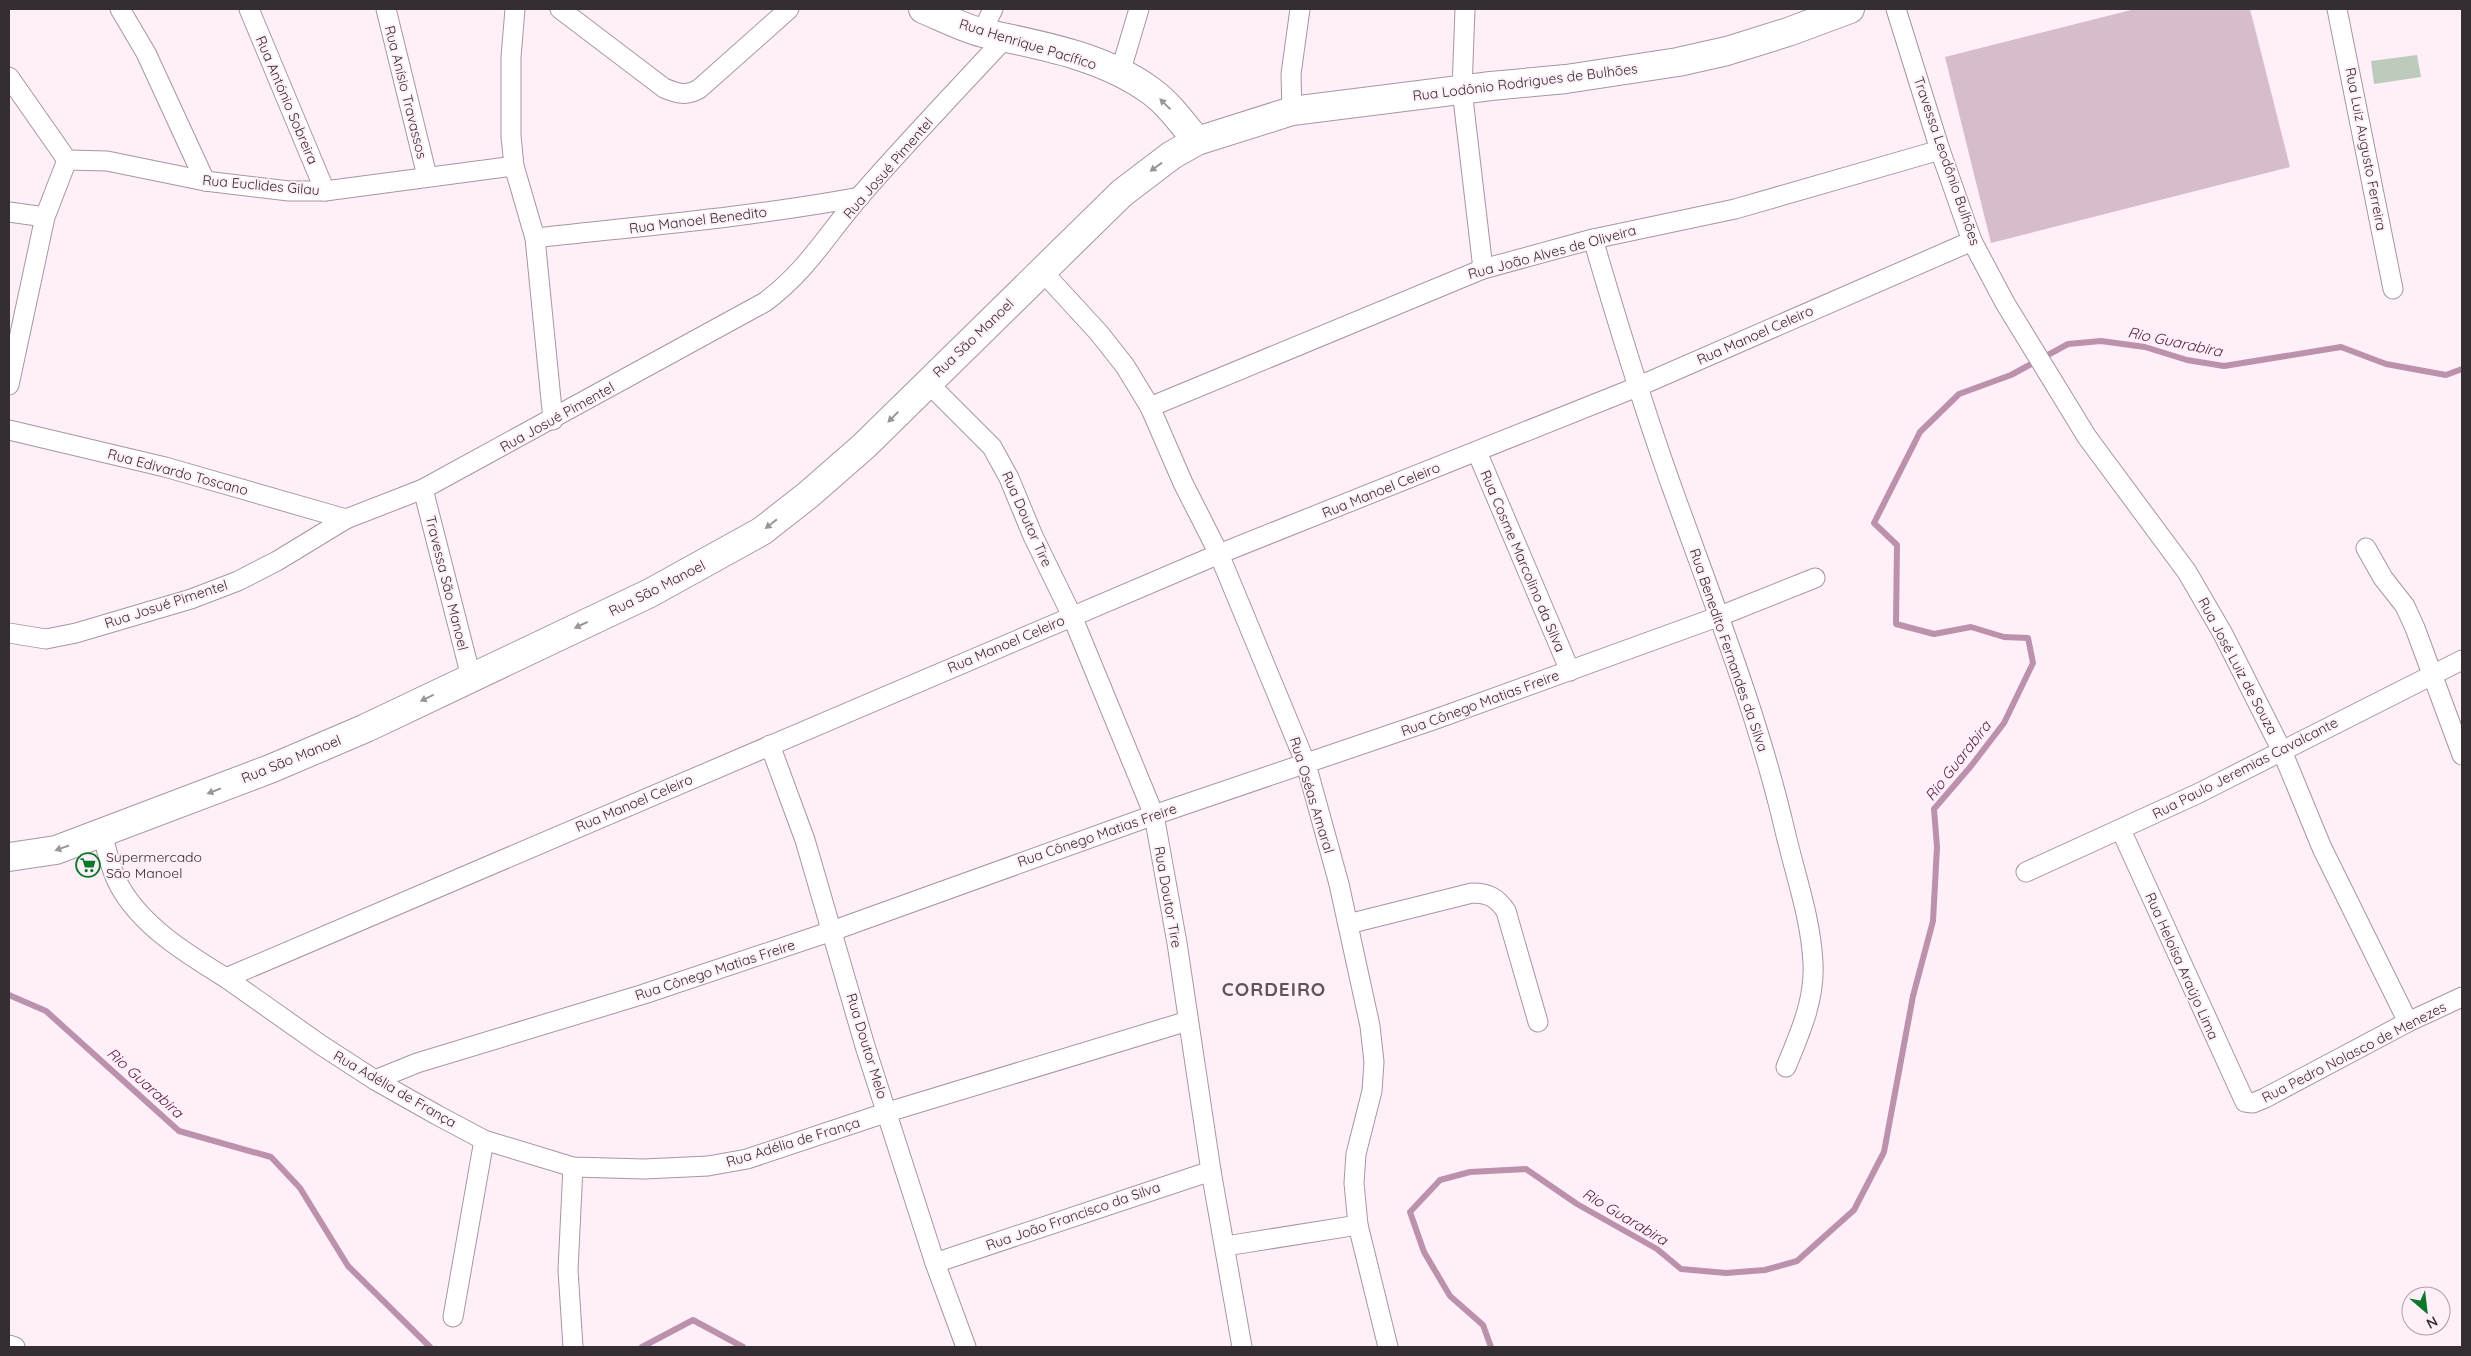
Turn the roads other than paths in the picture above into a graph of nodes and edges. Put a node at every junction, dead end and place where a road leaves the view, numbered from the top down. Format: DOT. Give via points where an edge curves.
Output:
graph roads {
  1 [pos="120,9"];
  2 [pos="249,9"];
  3 [pos="386,9"];
  4 [pos="515,9"];
  5 [pos="560,9"];
  6 [pos="789,9"];
  7 [pos="923,9"];
  8 [pos="1139,9"];
  9 [pos="1300,9"];
  10 [pos="1465,9"];
  11 [pos="1850,9"];
  12 [pos="1896,9"];
  13 [pos="2337,9"];
  14 [pos="994,26"];
  15 [pos="1120,73"];
  16 [pos="9,77"];
  17 [pos="1462,90"];
  18 [pos="1292,111"];
  19 [pos="1197,141"];
  20 [pos="1940,150"];
  21 [pos="67,160"];
  22 [pos="514,166"];
  23 [pos="427,176"];
  24 [pos="205,181"];
  25 [pos="324,191"];
  26 [pos="860,197"];
  27 [pos="9,212"];
  28 [pos="45,217"];
  29 [pos="535,238"];
  30 [pos="1593,239"];
  31 [pos="1972,241"];
  32 [pos="1483,269"];
  33 [pos="1042,271"];
  34 [pos="2393,289"];
  35 [pos="2025,334"];
  36 [pos="927,382"];
  37 [pos="9,386"];
  38 [pos="1637,387"];
  39 [pos="1150,406"];
  40 [pos="553,420"];
  41 [pos="9,430"];
  42 [pos="1477,452"];
  43 [pos="423,490"];
  44 [pos="346,519"];
  45 [pos="2366,548"];
  46 [pos="1219,554"];
  47 [pos="1815,578"];
  48 [pos="1072,616"];
  49 [pos="1720,616"];
  50 [pos="9,633"];
  51 [pos="2462,660"];
  52 [pos="1570,671"];
  53 [pos="2433,675"];
  54 [pos="471,677"];
  55 [pos="770,745"];
  56 [pos="2282,751"];
  57 [pos="2462,755"];
  58 [pos="1306,764"];
  59 [pos="1154,815"];
  60 [pos="2121,830"];
  61 [pos="102,833"];
  62 [pos="9,857"];
  63 [pos="2026,872"];
  64 [pos="1348,924"];
  65 [pos="832,931"];
  66 [pos="226,978"];
  67 [pos="2462,997"];
  68 [pos="1188,1021"];
  69 [pos="1538,1022"];
  70 [pos="2408,1022"];
  71 [pos="1786,1068"];
  72 [pos="375,1080"];
  73 [pos="2245,1102"];
  74 [pos="888,1112"];
  75 [pos="484,1140"];
  76 [pos="573,1167"];
  77 [pos="1211,1171"];
  78 [pos="1358,1225"];
  79 [pos="1226,1246"];
  80 [pos="935,1263"];
  81 [pos="453,1317"];
  82 [pos="9,1345"];
  83 [pos="1236,1346"];
  84 [pos="16,1347"];
  85 [pos="572,1347"];
  86 [pos="966,1347"];
  87 [pos="1388,1347"];
  1 -- 24 [label="street" via="146,53"];
  2 -- 25 [label="street, Rua António Sobreira"];
  3 -- 23 [label="street, Rua Anísio Travassos"];
  4 -- 22 [label="street" via="511,57"];
  5 -- 6 [label="street" via="664,88 688,95 699,89"];
  7 -- 14 [label="main road, Rua Henrique Pacífico"];
  8 -- 15 [label="street"];
  9 -- 18 [label="street" via="1291,74"];
  10 -- 17 [label="street"];
  11 -- 17 [label="main road, Rua Lodônio Rodrigues de Bulhões" via="1727,51 1678,62"];
  12 -- 20 [label="street, Travessa Leodônio Bulhões"];
  13 -- 34 [label="street, Rua Luiz Augusto Ferreira"];
  14 -- 15 [label="main road, Rua Henrique Pacífico"];
  14 -- 26 [label="street, Rua Josué Pimentel"];
  19 -- 15 [label="main road, Rua Henrique Pacífico, one-way" via="1174,112 1152,92"];
  16 -- 21 [label="street"];
  17 -- 18 [label="main road, Rua Lodônio Rodrigues de Bulhões"];
  17 -- 32 [label="street"];
  18 -- 19 [label="main road, Rua Lodônio Rodrigues de Bulhões"];
  19 -- 33 [label="main road, Rua São Manoel, one-way" via="1172,155 1122,193"];
  20 -- 30 [label="street, Rua João Alves de Oliveira" via="1735,209"];
  20 -- 31 [label="street, Travessa Leodônio Bulhões"];
  21 -- 24 [label="street, Rua Euclides Gilau" via="107,161"];
  21 -- 28 [label="street"];
  22 -- 23 [label="street, Rua Euclides Gilau"];
  22 -- 29 [label="street"];
  23 -- 25 [label="street, Rua Euclides Gilau"];
  24 -- 25 [label="street, Rua Euclides Gilau"];
  26 -- 29 [label="street, Rua Manoel Benedito" via="703,220"];
  26 -- 40 [label="street, Rua Josué Pimentel" via="802,270 765,302"];
  27 -- 28 [label="street"];
  28 -- 37 [label="street"];
  29 -- 40 [label="street"];
  30 -- 32 [label="street, Rua João Alves de Oliveira"];
  30 -- 38 [label="street, Rua Benedito Fernandes da Silva"];
  31 -- 35 [label="street, Travessa Leodônio Bulhões"];
  31 -- 38 [label="street, Rua Manoel Celeiro"];
  32 -- 39 [label="street, Rua João Alves de Oliveira"];
  33 -- 36 [label="main road, Rua São Manoel"];
  33 -- 39 [label="street, Rua Oséas Amaral" via="1099,333"];
  35 -- 56 [label="street, Rua José Luiz de Souza" via="2093,444 2187,572 2223,634"];
  36 -- 48 [label="street, Rua Doutor Tire" via="992,447"];
  36 -- 54 [label="main road, Rua São Manoel, one-way" via="864,446 762,531 650,593"];
  38 -- 42 [label="street, Rua Manoel Celeiro"];
  38 -- 49 [label="street, Rua Benedito Fernandes da Silva"];
  39 -- 46 [label="street, Rua Oséas Amaral" via="1183,483"];
  40 -- 43 [label="street, Rua Josué Pimentel"];
  41 -- 44 [label="street, Rua Edivardo Toscano" via="165,467"];
  42 -- 46 [label="street, Rua Manoel Celeiro"];
  42 -- 52 [label="street, Rua Cosme Marcolino da Silva"];
  43 -- 44 [label="street, Rua Josué Pimentel"];
  43 -- 54 [label="street, Travessa São Manoel"];
  44 -- 50 [label="street, Rua Josué Pimentel" via="277,560 191,599 46,639"];
  45 -- 53 [label="street" via="2383,578 2405,606"];
  46 -- 48 [label="street, Rua Manoel Celeiro"];
  46 -- 58 [label="street, Rua Oséas Amaral"];
  47 -- 49 [label="street, Rua Cônego Matias Freire"];
  48 -- 55 [label="street, Rua Manoel Celeiro"];
  48 -- 59 [label="street, Rua Doutor Tire"];
  49 -- 52 [label="street, Rua Cônego Matias Freire"];
  49 -- 71 [label="street, Rua Benedito Fernandes da Silva" via="1775,786 1811,935 1812,995"];
  51 -- 53 [label="street, Rua Paulo Jeremias Cavalcante"];
  52 -- 58 [label="street, Rua Cônego Matias Freire"];
  53 -- 56 [label="street, Rua Paulo Jeremias Cavalcante"];
  53 -- 57 [label="street"];
  54 -- 61 [label="main road, Rua São Manoel, one-way" via="366,728 270,769"];
  55 -- 65 [label="street, Rua Doutor Melo" via="805,840"];
  55 -- 66 [label="street, Rua Manoel Celeiro"];
  56 -- 60 [label="street, Rua Paulo Jeremias Cavalcante"];
  56 -- 70 [label="street, Rua José Luiz de Souza" via="2322,848"];
  58 -- 59 [label="street, Rua Cônego Matias Freire"];
  58 -- 64 [label="street, Rua Oséas Amaral"];
  59 -- 65 [label="street, Rua Cônego Matias Freire"];
  59 -- 68 [label="street, Rua Doutor Tire"];
  60 -- 63 [label="street, Rua Paulo Jeremias Cavalcante"];
  60 -- 73 [label="street, Rua Heloísa Araújo Lima"];
  61 -- 62 [label="main road, Rua São Manoel, one-way" via="56,850"];
  61 -- 66 [label="street" via="118,884 132,905 195,959"];
  64 -- 69 [label="street" via="1486,893 1506,912"];
  64 -- 78 [label="street, Rua Oséas Amaral" via="1370,1026 1374,1062 1372,1091 1356,1154 1354,1183"];
  65 -- 72 [label="street, Rua Cônego Matias Freire" via="644,994 417,1063"];
  65 -- 74 [label="street, Rua Doutor Melo"];
  66 -- 72 [label="street, Rua Adélia de França"];
  67 -- 70 [label="street, Rua Pedro Nolasco de Menezes"];
  68 -- 74 [label="street, Rua Adélia de França"];
  68 -- 77 [label="street, Rua Doutor Tire"];
  70 -- 73 [label="street, Rua Pedro Nolasco de Menezes" via="2265,1098 2254,1103"];
  72 -- 75 [label="street, Rua Adélia de França"];
  74 -- 76 [label="street, Rua Adélia de França" via="747,1158 708,1166 644,1169"];
  74 -- 80 [label="street, Rua Doutor Melo"];
  75 -- 76 [label="street, Rua Adélia de França"];
  75 -- 81 [label="street"];
  76 -- 85 [label="street" via="568,1270"];
  77 -- 79 [label="street, Rua Doutor Tire"];
  77 -- 80 [label="street, Rua João Francisco da Silva"];
  78 -- 79 [label="street"];
  78 -- 87 [label="street, Rua Oséas Amaral"];
  79 -- 83 [label="street, Rua Doutor Tire"];
  80 -- 86 [label="street, Rua Doutor Melo"];
  82 -- 84 [label="street"];
}
